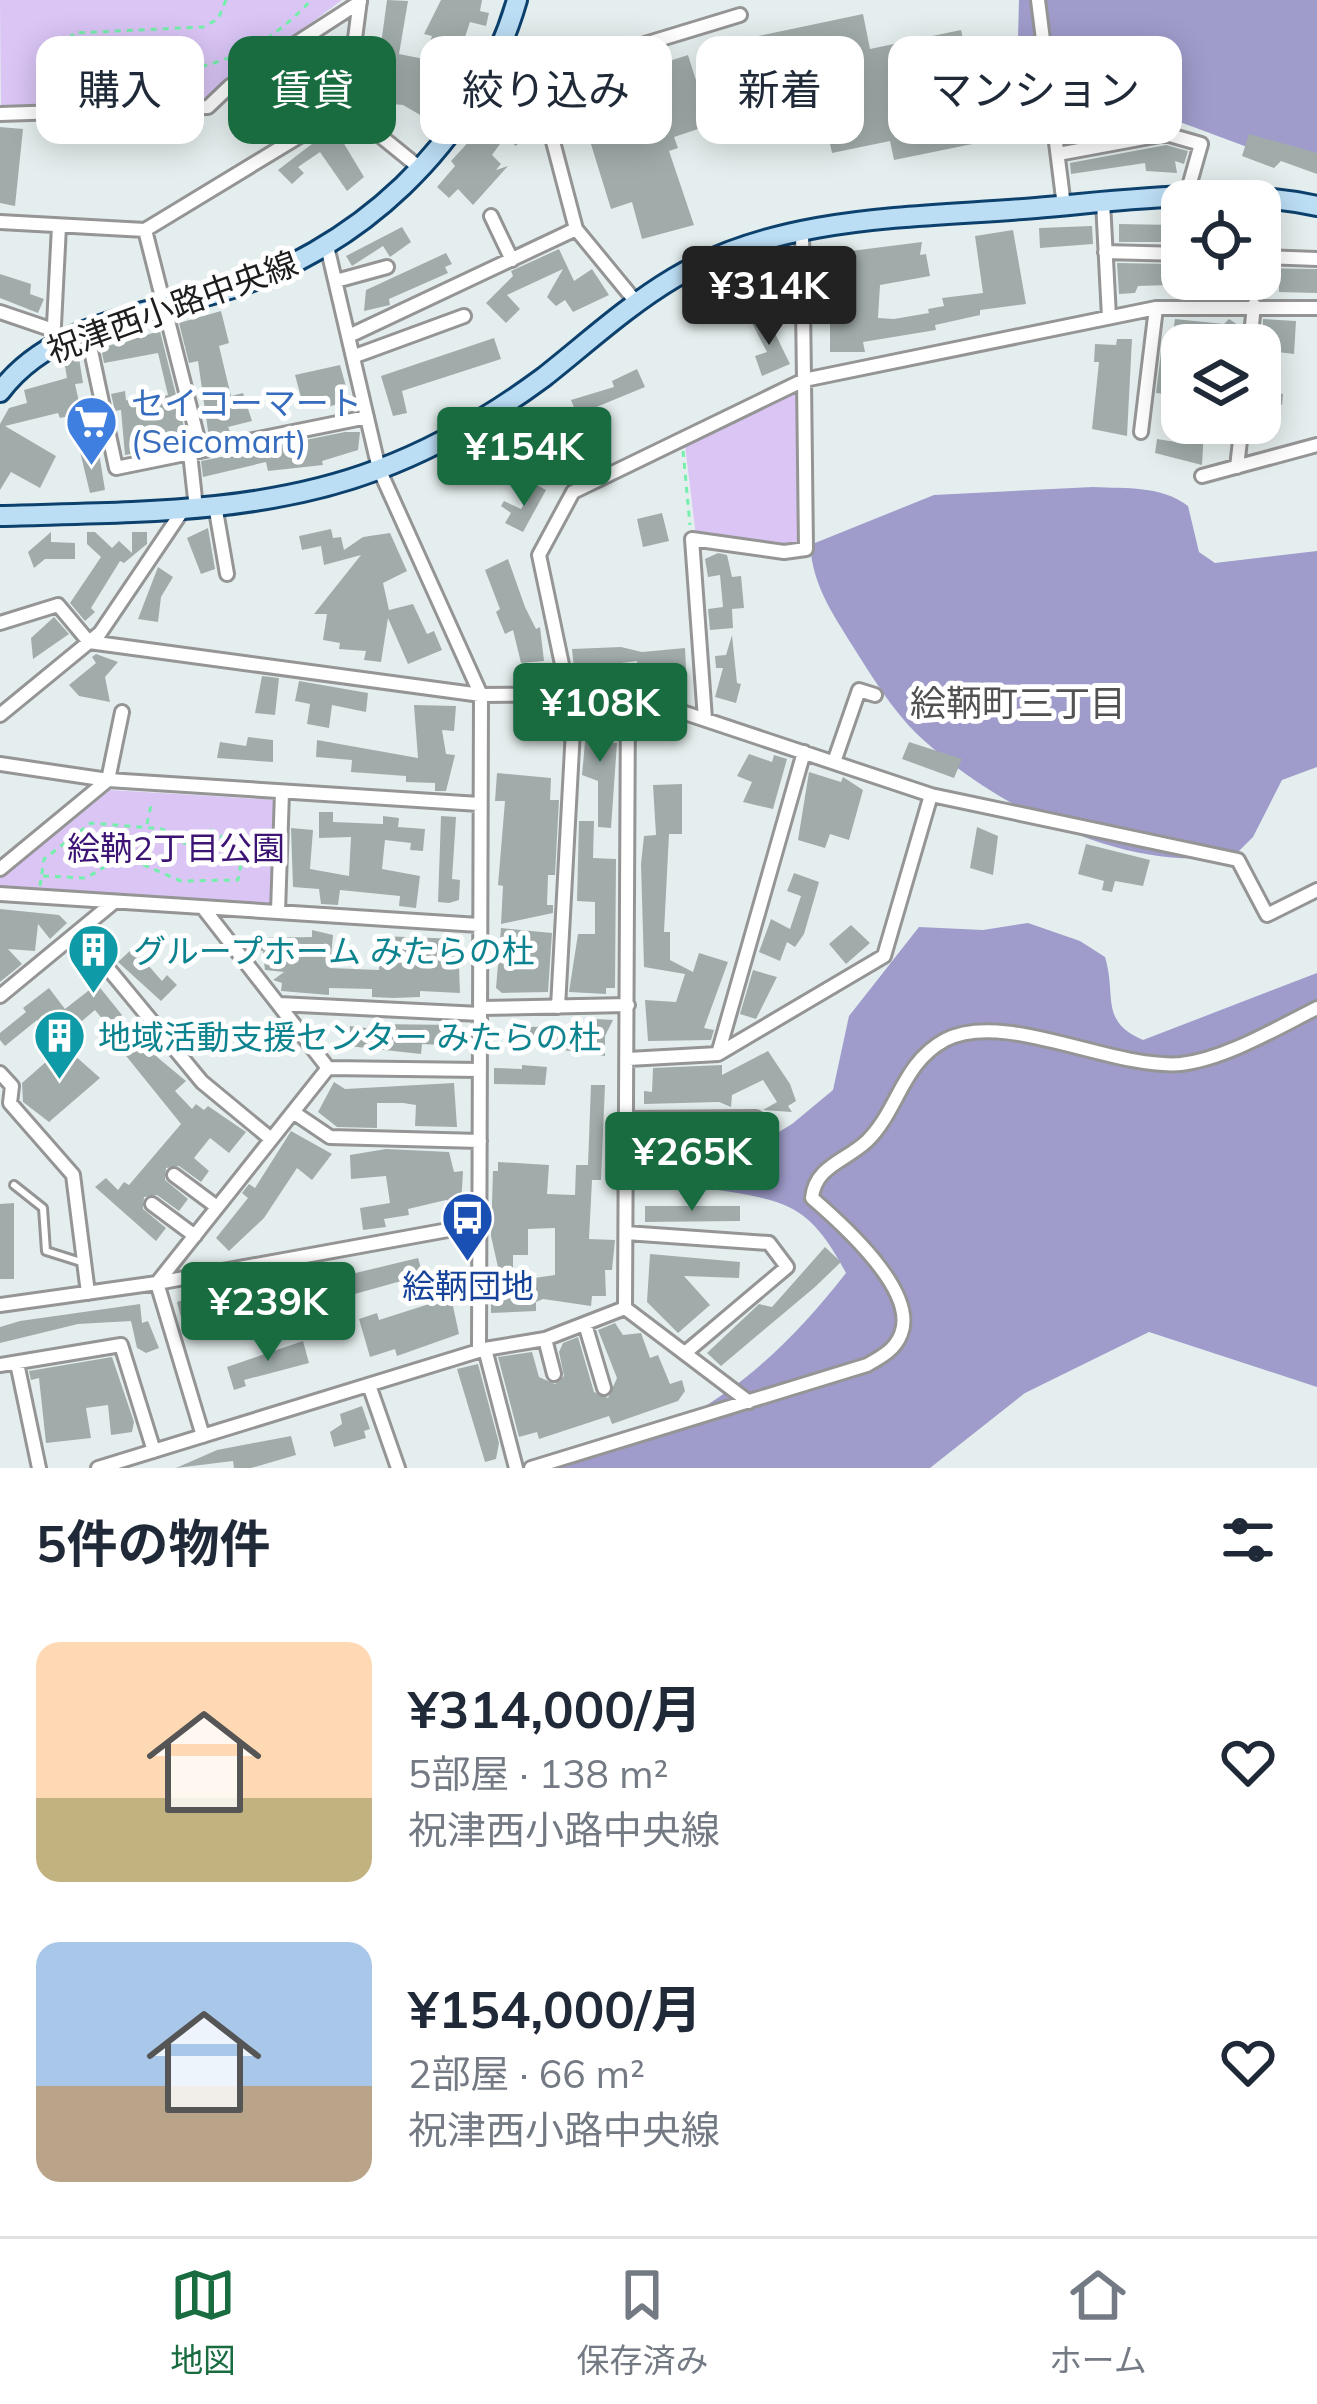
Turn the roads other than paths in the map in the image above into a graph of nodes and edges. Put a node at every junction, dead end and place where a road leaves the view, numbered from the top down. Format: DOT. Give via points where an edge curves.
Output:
graph roads {
  1 [pos="517,0"];
  2 [pos="1038,0"];
  3 [pos="360,1"];
  4 [pos="740,15"];
  5 [pos="355,36"];
  6 [pos="504,36"];
  7 [pos="671,36"];
  8 [pos="0,114"];
  9 [pos="287,144"];
  10 [pos="390,144"];
  11 [pos="441,144"];
  12 [pos="554,144"];
  13 [pos="1058,154"];
  14 [pos="421,169"];
  15 [pos="1191,180"];
  16 [pos="1161,199"];
  17 [pos="1281,201"];
  18 [pos="1103,202"];
  19 [pos="1064,206"];
  20 [pos="1317,206"];
  21 [pos="491,216"];
  22 [pos="0,222"];
  23 [pos="59,226"];
  24 [pos="576,229"];
  25 [pos="146,230"];
  26 [pos="802,231"];
  27 [pos="327,246"];
  28 [pos="1105,252"];
  29 [pos="1161,253"];
  30 [pos="1281,258"];
  31 [pos="1317,259"];
  32 [pos="512,260"];
  33 [pos="387,267"];
  34 [pos="336,281"];
  35 [pos="441,292"];
  36 [pos="636,302"];
  37 [pos="1254,305"];
  38 [pos="167,306"];
  39 [pos="1156,308"];
  40 [pos="1317,308"];
  41 [pos="0,311"];
  42 [pos="464,316"];
  43 [pos="1108,317"];
  44 [pos="446,322"];
  45 [pos="1252,324"];
  46 [pos="87,332"];
  47 [pos="351,335"];
  48 [pos="53,338"];
  49 [pos="355,356"];
  50 [pos="804,380"];
  51 [pos="0,392"];
  52 [pos="367,417"];
  53 [pos="1141,432"];
  54 [pos="1239,444"];
  55 [pos="1317,446"];
  56 [pos="195,452"];
  57 [pos="1237,467"];
  58 [pos="379,469"];
  59 [pos="1202,476"];
  60 [pos="198,507"];
  61 [pos="0,516"];
  62 [pos="227,574"];
  63 [pos="0,623"];
  64 [pos="89,642"];
  65 [pos="572,693"];
  66 [pos="628,694"];
  67 [pos="875,694"];
  68 [pos="481,695"];
  69 [pos="122,712"];
  70 [pos="0,716"];
  71 [pos="705,719"];
  72 [pos="804,752"];
  73 [pos="834,762"];
  74 [pos="0,764"];
  75 [pos="108,780"];
  76 [pos="283,792"];
  77 [pos="931,795"];
  78 [pos="479,804"];
  79 [pos="0,869"];
  80 [pos="1317,890"];
  81 [pos="0,894"];
  82 [pos="113,902"];
  83 [pos="204,909"];
  84 [pos="278,912"];
  85 [pos="479,926"];
  86 [pos="78,932"];
  87 [pos="0,996"];
  88 [pos="279,1004"];
  89 [pos="628,1005"];
  90 [pos="558,1007"];
  91 [pos="1317,1008"];
  92 [pos="480,1011"];
  93 [pos="718,1054"];
  94 [pos="628,1059"];
  95 [pos="328,1068"];
  96 [pos="480,1070"];
  97 [pos="0,1073"];
  98 [pos="293,1112"];
  99 [pos="756,1118"];
  100 [pos="628,1119"];
  101 [pos="271,1139"];
  102 [pos="480,1142"];
  103 [pos="174,1175"];
  104 [pos="14,1185"];
  105 [pos="152,1204"];
  106 [pos="217,1208"];
  107 [pos="481,1224"];
  108 [pos="626,1233"];
  109 [pos="194,1236"];
  110 [pos="85,1264"];
  111 [pos="157,1283"];
  112 [pos="88,1292"];
  113 [pos="0,1305"];
  114 [pos="625,1308"];
  115 [pos="584,1324"];
  116 [pos="545,1339"];
  117 [pos="482,1349"];
  118 [pos="686,1353"];
  119 [pos="16,1363"];
  120 [pos="0,1365"];
  121 [pos="554,1374"];
  122 [pos="369,1385"];
  123 [pos="604,1388"];
  124 [pos="748,1402"];
  125 [pos="202,1436"];
  126 [pos="154,1451"];
  127 [pos="39,1468"];
  128 [pos="98,1468"];
  129 [pos="398,1468"];
  130 [pos="516,1468"];
  131 [pos="531,1468"];
  1 -- 6 [label="main road, 祝津西小路中央線"];
  2 -- 13 [label="street"];
  3 -- 5 [label="street"];
  3 -- 8 [label="street" via="208,106"];
  4 -- 7 [label="street"];
  9 -- 25 [label="street"];
  10 -- 14 [label="street"];
  11 -- 14 [label="main road, 祝津西小路中央線"];
  12 -- 24 [label="street"];
  13 -- 15 [label="street" via="1166,134 1201,144"];
  13 -- 19 [label="street"];
  14 -- 27 [label="main road, 祝津西小路中央線"];
  16 -- 18 [label="main road"];
  17 -- 20 [label="main road"];
  18 -- 19 [label="main road"];
  18 -- 28 [label="street"];
  19 -- 26 [label="main road"];
  21 -- 32 [label="street"];
  22 -- 23 [label="street"];
  23 -- 25 [label="street"];
  23 -- 48 [label="street"];
  24 -- 32 [label="street"];
  24 -- 36 [label="street"];
  25 -- 38 [label="street"];
  26 -- 36 [label="main road" via="731,250"];
  26 -- 50 [label="street"];
  27 -- 34 [label="street"];
  27 -- 38 [label="main road, 祝津西小路中央線" via="267,277"];
  28 -- 29 [label="street"];
  28 -- 43 [label="street"];
  30 -- 31 [label="street"];
  32 -- 35 [label="street"];
  33 -- 34 [label="street"];
  34 -- 47 [label="street"];
  35 -- 44 [label="street"];
  35 -- 47 [label="street"];
  36 -- 58 [label="main road" via="490,415"];
  37 -- 39 [label="street"];
  37 -- 40 [label="street"];
  37 -- 45 [label="street"];
  38 -- 46 [label="main road, 祝津西小路中央線"];
  38 -- 56 [label="street"];
  39 -- 43 [label="street"];
  39 -- 53 [label="street"];
  41 -- 48 [label="street"];
  42 -- 44 [label="street"];
  43 -- 50 [label="street"];
  44 -- 49 [label="street"];
  46 -- 48 [label="main road, 祝津西小路中央線"];
  46 -- 56 [label="street" via="116,469"];
  47 -- 49 [label="street"];
  48 -- 51 [label="main road, 祝津西小路中央線"];
  49 -- 52 [label="street"];
  50 -- 65 [label="street" via="573,492 539,555"];
  50 -- 71 [label="street" via="806,549 692,539"];
  52 -- 56 [label="street"];
  52 -- 58 [label="street"];
  54 -- 57 [label="street"];
  55 -- 57 [label="street"];
  56 -- 60 [label="street"];
  57 -- 59 [label="street"];
  58 -- 60 [label="main road" via="300,492"];
  58 -- 68 [label="street"];
  60 -- 61 [label="main road"];
  60 -- 62 [label="street"];
  60 -- 64 [label="street"];
  63 -- 64 [label="street" via="58,605"];
  64 -- 68 [label="street"];
  64 -- 70 [label="street"];
  65 -- 66 [label="street"];
  65 -- 68 [label="street"];
  65 -- 90 [label="street"];
  66 -- 71 [label="street"];
  66 -- 89 [label="street"];
  67 -- 73 [label="street" via="859,691"];
  68 -- 78 [label="street"];
  69 -- 75 [label="street"];
  71 -- 72 [label="street"];
  72 -- 73 [label="street"];
  72 -- 93 [label="street"];
  73 -- 77 [label="street"];
  74 -- 75 [label="street"];
  75 -- 76 [label="street"];
  75 -- 79 [label="street"];
  76 -- 78 [label="street"];
  76 -- 84 [label="street"];
  77 -- 80 [label="street" via="1238,860 1268,915"];
  77 -- 93 [label="street" via="884,956"];
  78 -- 85 [label="street"];
  81 -- 82 [label="street"];
  82 -- 83 [label="street"];
  82 -- 86 [label="street"];
  83 -- 84 [label="street"];
  83 -- 88 [label="street"];
  84 -- 85 [label="street"];
  85 -- 92 [label="street"];
  86 -- 87 [label="street"];
  86 -- 101 [label="street" via="202,1082"];
  88 -- 92 [label="street"];
  88 -- 95 [label="street"];
  89 -- 90 [label="street"];
  89 -- 94 [label="street"];
  90 -- 92 [label="street"];
  91 -- 124 [label="street" via="1185,1064 1140,1064 999,1034 947,1039 912,1068 869,1140 813,1185 812,1198 856,1237 900,1298 903,1331 867,1365"];
  92 -- 96 [label="street"];
  93 -- 94 [label="street"];
  94 -- 100 [label="street"];
  95 -- 96 [label="street"];
  95 -- 98 [label="street"];
  96 -- 102 [label="street"];
  97 -- 110 [label="street" via="12,1086 10,1103 74,1175"];
  98 -- 101 [label="street"];
  98 -- 102 [label="street" via="330,1137"];
  99 -- 100 [label="street"];
  100 -- 108 [label="street"];
  101 -- 106 [label="street"];
  102 -- 107 [label="street"];
  103 -- 106 [label="street"];
  104 -- 110 [label="lane" via="43,1208 46,1251"];
  105 -- 109 [label="street"];
  106 -- 109 [label="street"];
  107 -- 111 [label="street"];
  107 -- 117 [label="street"];
  108 -- 114 [label="street"];
  108 -- 118 [label="street" via="769,1243 787,1268"];
  109 -- 111 [label="street"];
  110 -- 112 [label="street"];
  111 -- 112 [label="street"];
  111 -- 125 [label="street"];
  112 -- 113 [label="street"];
  114 -- 115 [label="street"];
  114 -- 118 [label="street"];
  115 -- 116 [label="street"];
  115 -- 123 [label="street"];
  116 -- 117 [label="street"];
  116 -- 121 [label="street"];
  117 -- 122 [label="street"];
  117 -- 130 [label="street"];
  118 -- 124 [label="street"];
  119 -- 120 [label="street"];
  119 -- 126 [label="street" via="122,1345"];
  119 -- 127 [label="street"];
  122 -- 125 [label="street"];
  122 -- 129 [label="street"];
  124 -- 131 [label="street"];
  125 -- 126 [label="street"];
  126 -- 128 [label="street"];
}
